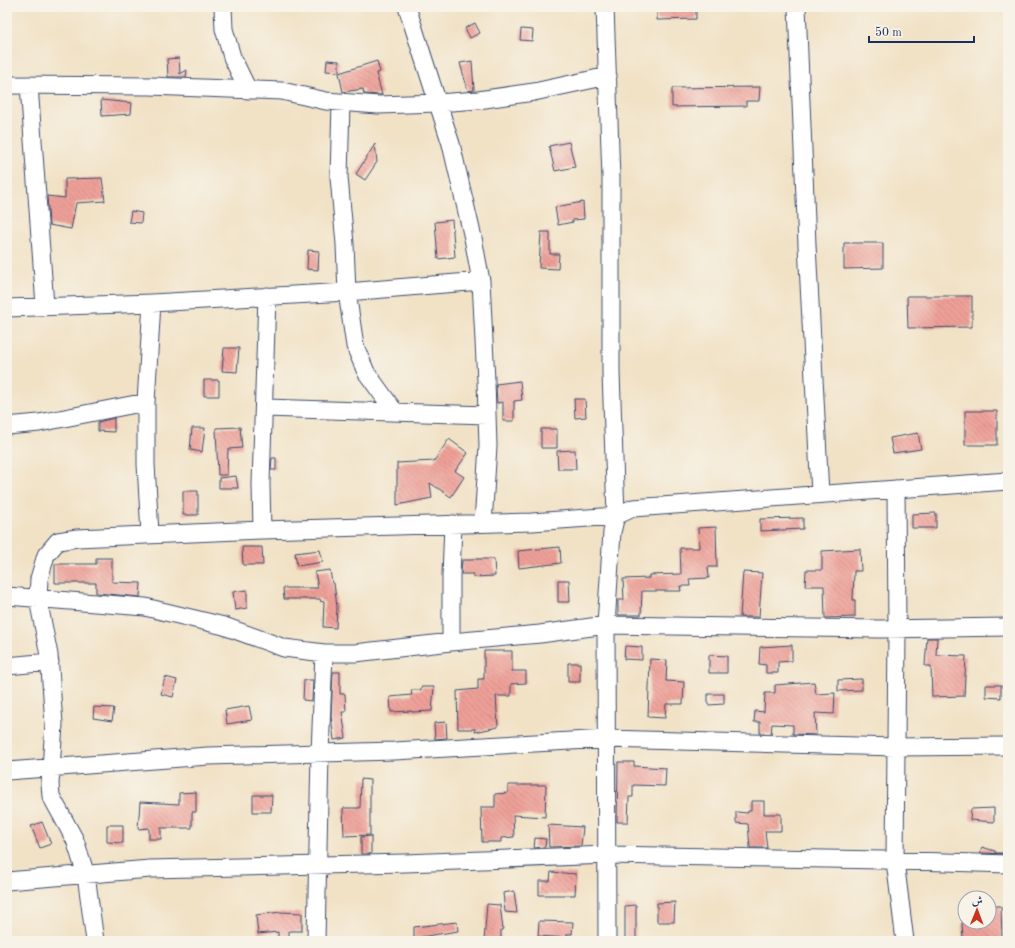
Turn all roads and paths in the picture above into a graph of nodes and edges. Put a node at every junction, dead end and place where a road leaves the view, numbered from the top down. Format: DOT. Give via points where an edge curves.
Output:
graph roads {
  1 [pos="223,7"];
  2 [pos="407,7"];
  3 [pos="605,7"];
  4 [pos="797,7"];
  5 [pos="608,76"];
  6 [pos="7,85"];
  7 [pos="29,85"];
  8 [pos="248,90"];
  9 [pos="341,103"];
  10 [pos="438,103"];
  11 [pos="481,282"];
  12 [pos="347,292"];
  13 [pos="267,296"];
  14 [pos="152,303"];
  15 [pos="45,306"];
  16 [pos="7,308"];
  17 [pos="146,402"];
  18 [pos="265,408"];
  19 [pos="395,412"];
  20 [pos="487,415"];
  21 [pos="7,426"];
  22 [pos="1008,481"];
  23 [pos="896,489"];
  24 [pos="820,494"];
  25 [pos="616,516"];
  26 [pos="483,523"];
  27 [pos="453,524"];
  28 [pos="262,530"];
  29 [pos="150,534"];
  30 [pos="7,596"];
  31 [pos="38,599"];
  32 [pos="606,625"];
  33 [pos="1008,627"];
  34 [pos="897,629"];
  35 [pos="451,642"];
  36 [pos="324,653"];
  37 [pos="50,662"];
  38 [pos="7,666"];
  39 [pos="607,739"];
  40 [pos="1008,746"];
  41 [pos="895,747"];
  42 [pos="320,753"];
  43 [pos="52,768"];
  44 [pos="7,771"];
  45 [pos="607,855"];
  46 [pos="895,861"];
  47 [pos="1008,864"];
  48 [pos="317,865"];
  49 [pos="86,875"];
  50 [pos="7,881"];
  51 [pos="95,941"];
  52 [pos="316,941"];
  53 [pos="608,941"];
  54 [pos="905,941"];
  1 -- 8 [label="street" via="224,29 232,57"];
  2 -- 10 [label="street"];
  3 -- 5 [label="street"];
  4 -- 24 [label="street" via="806,245"];
  5 -- 10 [label="street" via="534,92"];
  5 -- 25 [label="street" via="611,372"];
  6 -- 7 [label="street"];
  7 -- 8 [label="street"];
  7 -- 15 [label="street"];
  8 -- 9 [label="street" via="282,91"];
  9 -- 10 [label="street"];
  9 -- 12 [label="street" via="339,177"];
  10 -- 11 [label="street" via="473,238"];
  11 -- 12 [label="street"];
  11 -- 20 [label="street"];
  12 -- 13 [label="street"];
  12 -- 19 [label="street" via="355,346 366,372"];
  13 -- 14 [label="street"];
  13 -- 18 [label="street"];
  14 -- 15 [label="street"];
  14 -- 17 [label="street"];
  15 -- 16 [label="street"];
  17 -- 21 [label="street" via="39,423"];
  17 -- 29 [label="street"];
  18 -- 19 [label="street"];
  18 -- 28 [label="street" via="261,484"];
  19 -- 20 [label="street"];
  20 -- 26 [label="street" via="488,446"];
  22 -- 23 [label="street"];
  23 -- 24 [label="street"];
  23 -- 34 [label="street"];
  24 -- 25 [label="street" via="634,508"];
  25 -- 26 [label="street"];
  25 -- 32 [label="street" via="612,532"];
  26 -- 27 [label="street"];
  27 -- 28 [label="street"];
  27 -- 35 [label="street"];
  28 -- 29 [label="street"];
  29 -- 31 [label="street" via="77,538 58,542 46,555 39,579"];
  30 -- 31 [label="street"];
  31 -- 36 [label="street" via="145,607 224,626 284,648"];
  31 -- 37 [label="street"];
  32 -- 34 [label="street"];
  32 -- 35 [label="street"];
  32 -- 39 [label="street"];
  33 -- 34 [label="street"];
  34 -- 41 [label="street"];
  35 -- 36 [label="street" via="355,653"];
  36 -- 42 [label="street"];
  37 -- 38 [label="street"];
  37 -- 43 [label="street" via="54,724"];
  39 -- 41 [label="street"];
  39 -- 42 [label="street"];
  39 -- 45 [label="street"];
  40 -- 41 [label="street"];
  41 -- 46 [label="street"];
  42 -- 43 [label="street" via="208,756"];
  42 -- 48 [label="street"];
  43 -- 44 [label="street"];
  43 -- 49 [label="street" via="51,796 75,840"];
  45 -- 46 [label="street"];
  45 -- 48 [label="street"];
  45 -- 53 [label="street"];
  46 -- 47 [label="street"];
  46 -- 54 [label="street"];
  48 -- 49 [label="street" via="150,869"];
  48 -- 52 [label="street"];
  49 -- 50 [label="street"];
  49 -- 51 [label="street"];
}
